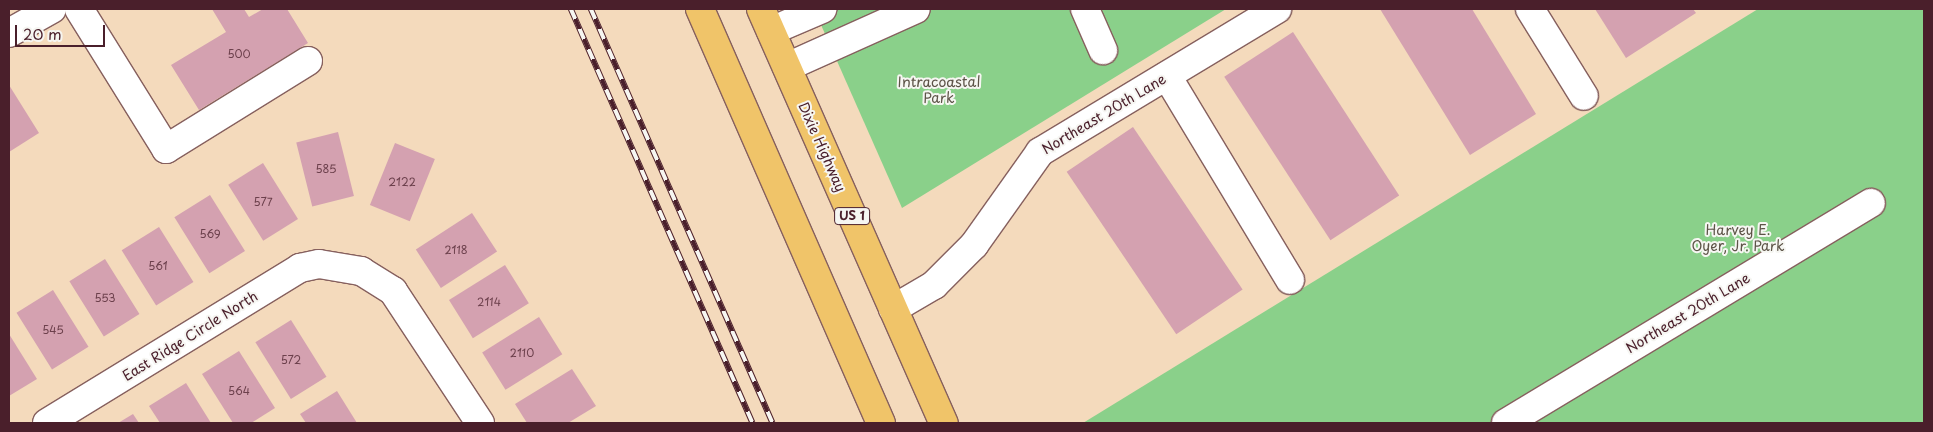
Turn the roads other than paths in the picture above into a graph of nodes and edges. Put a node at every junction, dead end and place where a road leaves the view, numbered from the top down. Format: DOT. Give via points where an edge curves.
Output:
graph roads {
  1 [pos="52,9"];
  2 [pos="79,9"];
  3 [pos="700,9"];
  4 [pos="822,9"];
  5 [pos="1084,9"];
  6 [pos="1277,9"];
  7 [pos="1530,9"];
  8 [pos="909,10"];
  9 [pos="766,20"];
  10 [pos="9,34"];
  11 [pos="1103,50"];
  12 [pos="308,61"];
  13 [pos="787,66"];
  14 [pos="1167,76"];
  15 [pos="1584,96"];
  16 [pos="1871,203"];
  17 [pos="1290,280"];
  18 [pos="893,309"];
  19 [pos="47,423"];
  20 [pos="480,423"];
  21 [pos="882,423"];
  22 [pos="944,423"];
  23 [pos="1506,423"];
  1 -- 10 [label="street"];
  2 -- 12 [label="street" via="166,149"];
  3 -- 21 [label="main road"];
  4 -- 9 [label="street"];
  5 -- 11 [label="street"];
  6 -- 14 [label="street, Northeast 20th Lane"];
  7 -- 15 [label="street"];
  8 -- 13 [label="street"];
  9 -- 13 [label="main road, Dixie Highway / US 1"];
  13 -- 18 [label="main road, Dixie Highway / US 1"];
  14 -- 17 [label="street"];
  14 -- 18 [label="street, Northeast 20th Lane" via="1040,152 974,245 934,285"];
  16 -- 23 [label="street, Northeast 20th Lane"];
  18 -- 22 [label="main road, Dixie Highway / US 1"];
  19 -- 20 [label="street, East Ridge Circle North" via="300,268 318,264 361,270 393,291"];
}
